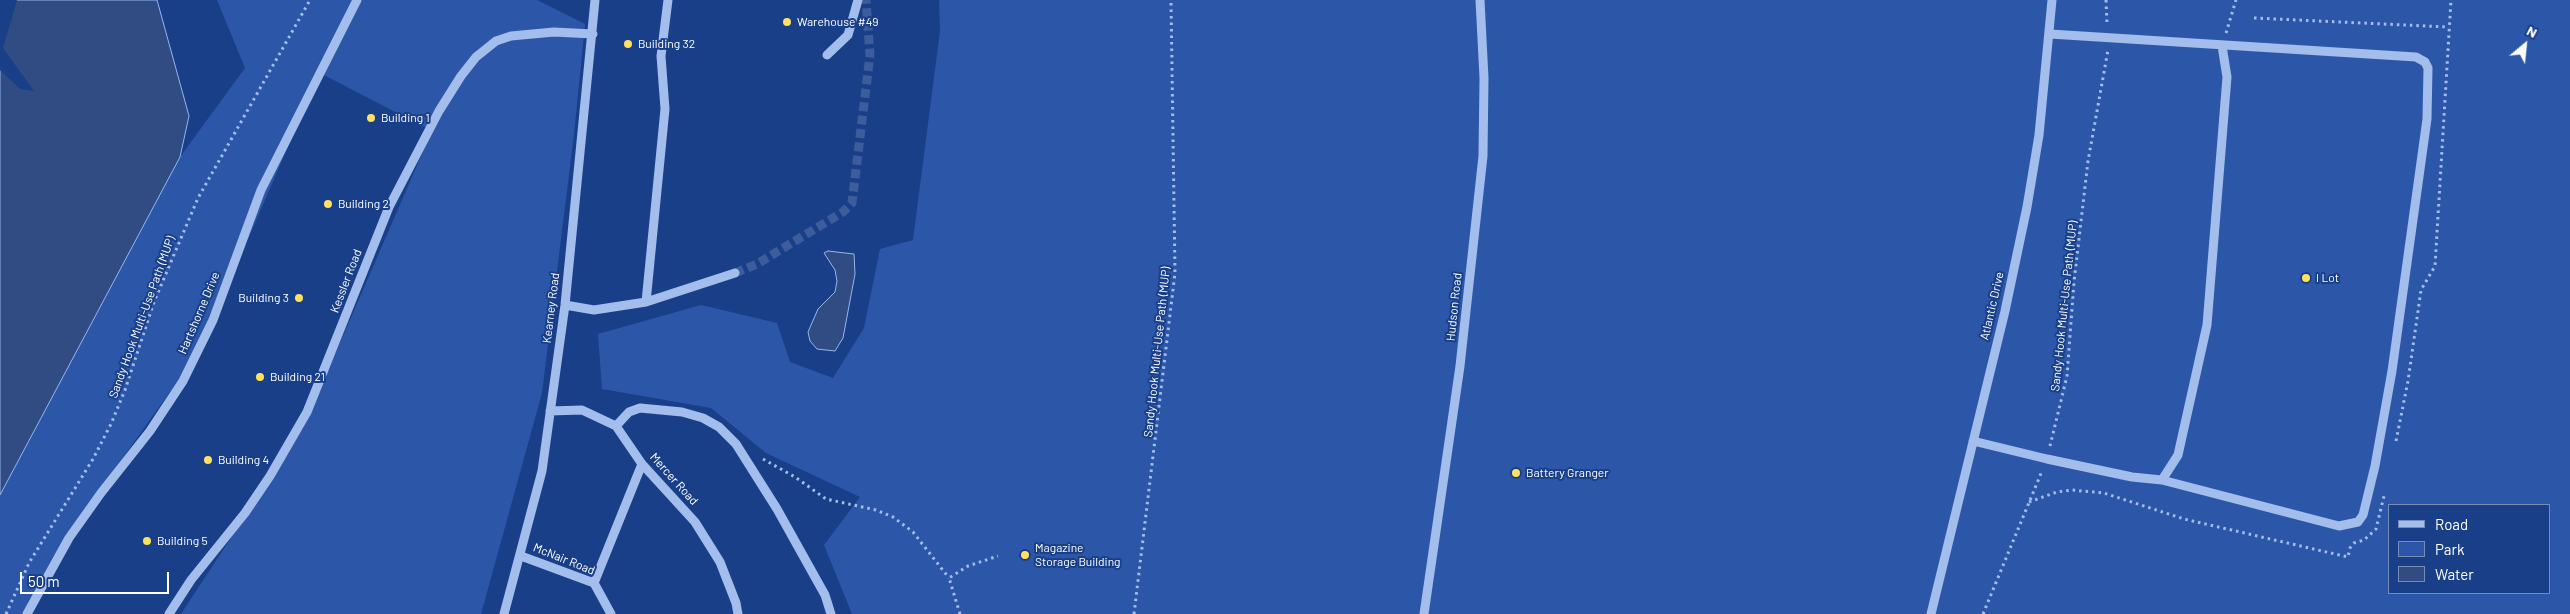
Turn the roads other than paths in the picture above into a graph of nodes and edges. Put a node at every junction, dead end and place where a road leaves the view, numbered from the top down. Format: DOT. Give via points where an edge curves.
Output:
graph roads {
  1 [pos="357,0"];
  2 [pos="596,0"];
  3 [pos="668,0"];
  4 [pos="858,0"];
  5 [pos="1480,0"];
  6 [pos="2052,0"];
  7 [pos="593,34"];
  8 [pos="2050,34"];
  9 [pos="2222,46"];
  10 [pos="827,55"];
  11 [pos="735,273"];
  12 [pos="646,302"];
  13 [pos="565,305"];
  14 [pos="550,411"];
  15 [pos="616,426"];
  16 [pos="1973,441"];
  17 [pos="642,464"];
  18 [pos="2162,480"];
  19 [pos="522,556"];
  20 [pos="594,583"];
  21 [pos="27,614"];
  22 [pos="170,614"];
  23 [pos="504,614"];
  24 [pos="611,614"];
  25 [pos="738,614"];
  26 [pos="831,614"];
  27 [pos="1424,614"];
  28 [pos="1932,614"];
  1 -- 21 [label="street, Hartshorne Drive" via="261,190 213,320 183,381 150,431 69,538"];
  2 -- 7 [label="street, Kearney Road"];
  3 -- 12 [label="street" via="661,56 665,108"];
  4 -- 10 [label="street" via="848,35"];
  5 -- 27 [label="street, Hudson Road" via="1483,156 1460,366"];
  6 -- 8 [label="street, Atlantic Drive"];
  7 -- 13 [label="street, Kearney Road"];
  7 -- 22 [label="street, Kessler Road" via="554,32 511,36 496,41 476,57 461,76 389,207 307,412 265,484"];
  8 -- 9 [label="street"];
  8 -- 16 [label="street, Atlantic Drive" via="2027,207"];
  9 -- 18 [label="street" via="2227,78 2207,325 2178,456"];
  9 -- 18 [label="street" via="2421,59 2428,68 2428,119 2392,371 2375,466 2358,522 2339,526"];
  11 -- 12 [label="street"];
  12 -- 13 [label="street" via="594,310"];
  13 -- 14 [label="street, Kearney Road"];
  14 -- 15 [label="street" via="582,410"];
  14 -- 19 [label="street, Kearney Road" via="542,470"];
  15 -- 17 [label="street, Mercer Road"];
  15 -- 26 [label="street" via="629,412 640,408 682,412 719,427 736,444 777,509 825,595"];
  16 -- 18 [label="street" via="2132,477"];
  16 -- 28 [label="street, Atlantic Drive"];
  17 -- 20 [label="street"];
  17 -- 25 [label="street, Mercer Road" via="695,522 720,562"];
  19 -- 20 [label="street, McNair Road"];
  19 -- 23 [label="street, Kearney Road"];
  20 -- 24 [label="street, McNair Road"];
}
